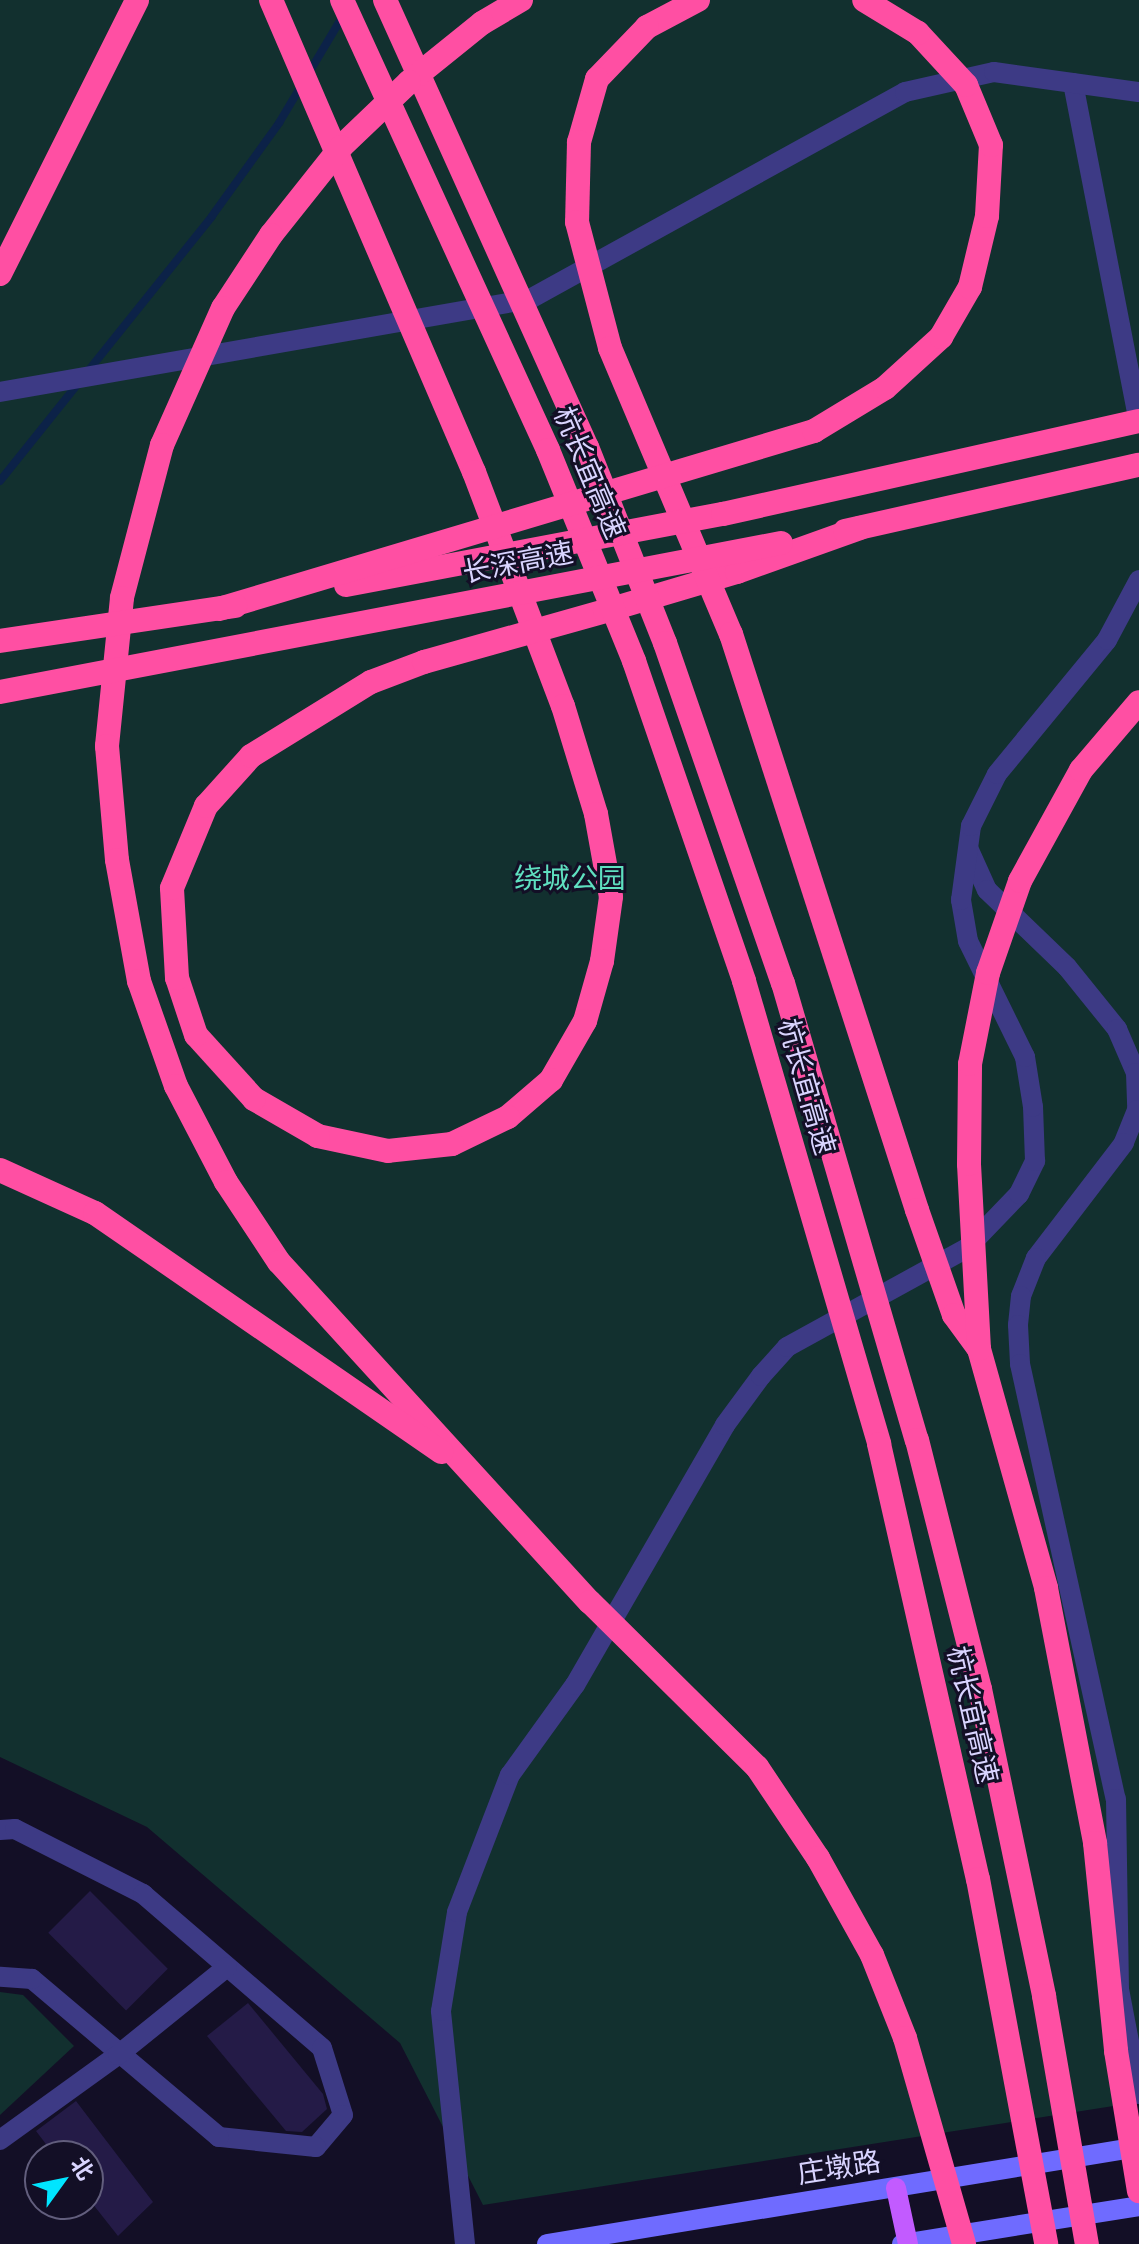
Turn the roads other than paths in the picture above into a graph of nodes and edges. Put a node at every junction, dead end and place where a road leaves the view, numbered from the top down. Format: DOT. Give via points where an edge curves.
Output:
graph roads {
  1 [pos="137,0"];
  2 [pos="271,0"];
  3 [pos="342,0"];
  4 [pos="385,0"];
  5 [pos="521,0"];
  6 [pos="698,0"];
  7 [pos="864,0"];
  8 [pos="1073,83"];
  9 [pos="1139,92"];
  10 [pos="0,274"];
  11 [pos="2,392"];
  12 [pos="1139,422"];
  13 [pos="1139,465"];
  14 [pos="860,528"];
  15 [pos="1139,580"];
  16 [pos="219,609"];
  17 [pos="0,641"];
  18 [pos="4,691"];
  19 [pos="1139,702"];
  20 [pos="969,850"];
  21 [pos="0,1170"];
  22 [pos="979,1349"];
  23 [pos="479,1476"];
  24 [pos="0,1830"];
  25 [pos="227,1967"];
  26 [pos="0,1977"];
  27 [pos="118,2055"];
  28 [pos="1139,2094"];
  29 [pos="0,2140"];
  30 [pos="1139,2147"];
  31 [pos="896,2188"];
  32 [pos="1139,2191"];
  33 [pos="1139,2206"];
  34 [pos="465,2244"];
  35 [pos="547,2244"];
  36 [pos="906,2244"];
  37 [pos="964,2244"];
  38 [pos="1046,2244"];
  39 [pos="1087,2244"];
  1 -- 10 [label="highway"];
  2 -- 14 [label="highway" via="474,472 552,677 596,814 611,897 602,961 585,1021 551,1080 508,1117 452,1144 388,1151 318,1136 254,1099 196,1035 177,978 172,888 206,806 251,756 371,682 424,662 737,572"];
  3 -- 38 [label="highway, 杭长宜高速" via="548,450 634,661 744,981 879,1444 978,1879"];
  4 -- 39 [label="highway, 杭长宜高速" via="593,461 665,643 783,983 917,1440 980,1689 1044,1996"];
  5 -- 23 [label="highway" via="434,62 341,147 271,235 223,308 162,445 122,598 107,746 117,860 139,981 176,1086 226,1182 279,1262"];
  6 -- 22 [label="highway" via="647,27 597,79 579,142 577,222 610,348 731,634 954,1315"];
  7 -- 16 [label="highway" via="918,33 966,85 991,145 987,216 970,287 941,337 873,395 814,431"];
  8 -- 9 [label="street"];
  8 -- 11 [label="street" via="994,72 905,92 530,299"];
  8 -- 12 [label="street"];
  12 -- 16 [label="highway, 长深高速" via="889,479"];
  13 -- 14 [label="highway, 长深高速"];
  14 -- 18 [label="highway, 长深高速"];
  15 -- 20 [label="street" via="1107,640 997,774 971,826"];
  16 -- 17 [label="highway, 长深高速"];
  19 -- 22 [label="highway" via="1081,770 1020,881 988,973 970,1064 969,1164"];
  20 -- 28 [label="street" via="987,890 1067,967 1117,1029 1136,1073 1137,1110 1124,1143 1036,1258 1021,1296 1018,1325 1020,1364 1116,1799 1119,1989"];
  20 -- 34 [label="street" via="961,900 968,941 1025,1057 1035,1161 1019,1194 967,1248 787,1347 761,1376 725,1425 575,1685 510,1775 457,1912 441,2011"];
  21 -- 23 [label="highway" via="95,1213 314,1368"];
  22 -- 32 [label="highway" via="1046,1588 1095,1843 1116,2051"];
  23 -- 37 [label="highway" via="590,1602 757,1767 818,1858 872,1955 905,2038"];
  24 -- 25 [label="street" via="15,1829 143,1894"];
  25 -- 27 [label="street"];
  25 -- 27 [label="street" via="322,2048 343,2115 316,2147 219,2137"];
  26 -- 27 [label="street" via="32,1979"];
  27 -- 29 [label="street"];
  30 -- 31 [label="main road, 庄墩路"];
  31 -- 35 [label="main road, 庄墩路"];
  31 -- 36 [label="main road"];
  33 -- 36 [label="main road"];
}
